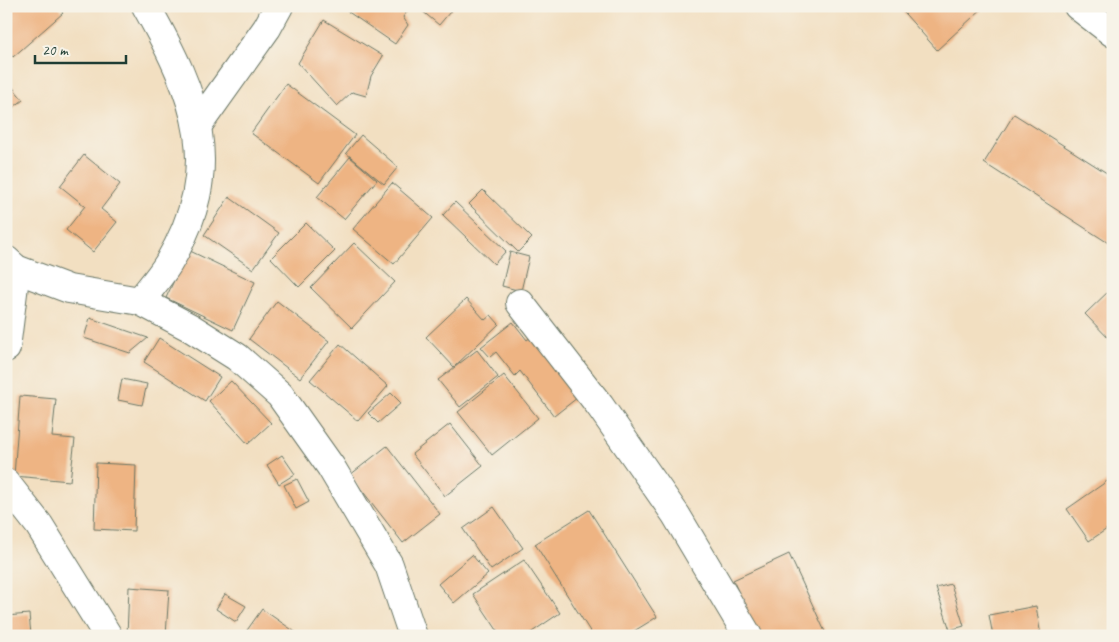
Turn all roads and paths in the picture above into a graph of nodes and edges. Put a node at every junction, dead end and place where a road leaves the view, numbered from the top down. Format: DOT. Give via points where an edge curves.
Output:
graph roads {
  1 [pos="146,6"];
  2 [pos="279,6"];
  3 [pos="1078,6"];
  4 [pos="1113,32"];
  5 [pos="198,125"];
  6 [pos="11,264"];
  7 [pos="140,301"];
  8 [pos="520,303"];
  9 [pos="6,348"];
  10 [pos="6,483"];
  11 [pos="108,636"];
  12 [pos="413,636"];
  13 [pos="748,636"];
  1 -- 5 [label="street" via="173,54"];
  2 -- 5 [label="street"];
  3 -- 4 [label="street"];
  5 -- 7 [label="street" via="201,170 191,218 168,265"];
  6 -- 7 [label="street" via="69,289"];
  6 -- 9 [label="street"];
  7 -- 12 [label="street" via="237,357 280,395 331,467 389,565"];
  8 -- 13 [label="street" via="600,406 676,515"];
  10 -- 11 [label="street" via="39,525"];
}
